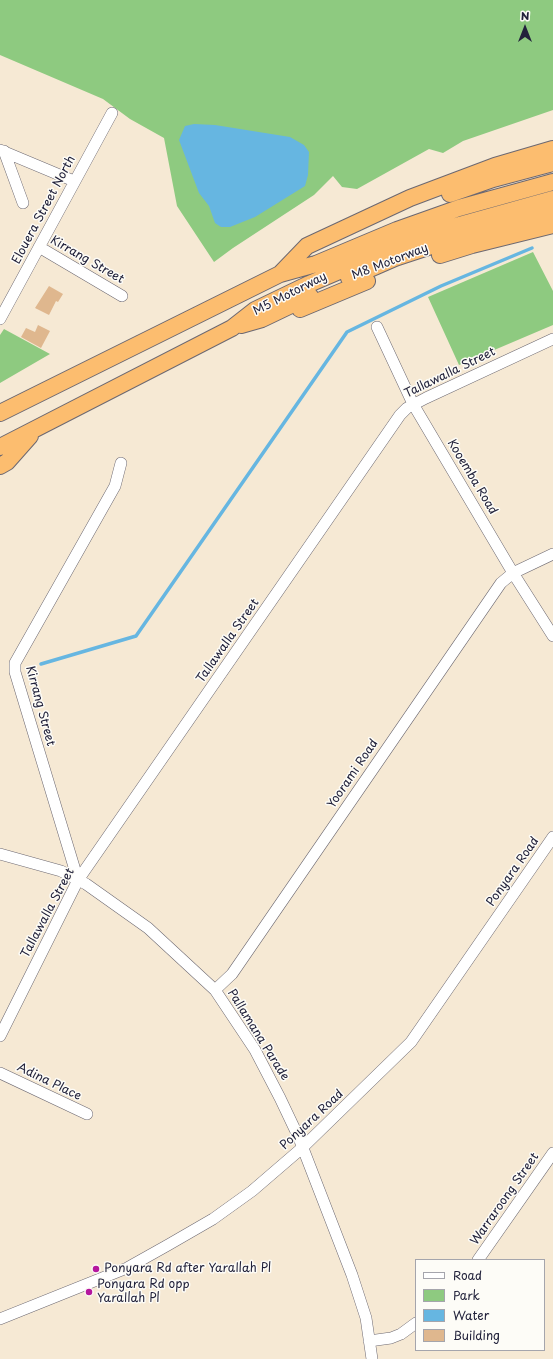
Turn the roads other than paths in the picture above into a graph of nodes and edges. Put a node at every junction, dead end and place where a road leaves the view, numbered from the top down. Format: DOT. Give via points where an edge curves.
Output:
graph roads {
  1 [pos="112,113"];
  2 [pos="553,149"];
  3 [pos="2,150"];
  4 [pos="553,163"];
  5 [pos="74,181"];
  6 [pos="553,182"];
  7 [pos="553,199"];
  8 [pos="23,203"];
  9 [pos="553,212"];
  10 [pos="553,225"];
  11 [pos="39,247"];
  12 [pos="280,274"];
  13 [pos="122,296"];
  14 [pos="0,319"];
  15 [pos="377,327"];
  16 [pos="232,328"];
  17 [pos="553,339"];
  18 [pos="413,404"];
  19 [pos="0,413"];
  20 [pos="35,430"];
  21 [pos="0,447"];
  22 [pos="121,463"];
  23 [pos="0,466"];
  24 [pos="553,554"];
  25 [pos="513,573"];
  26 [pos="553,636"];
  27 [pos="553,837"];
  28 [pos="0,854"];
  29 [pos="78,880"];
  30 [pos="215,990"];
  31 [pos="0,1036"];
  32 [pos="0,1073"];
  33 [pos="87,1114"];
  34 [pos="302,1148"];
  35 [pos="553,1153"];
  36 [pos="479,1259"];
  37 [pos="0,1319"];
  38 [pos="415,1324"];
  39 [pos="370,1341"];
  40 [pos="372,1359"];
  1 -- 5 [label="street, Elouera Street North"];
  2 -- 12 [label="highway" via="495,166 397,204 307,246"];
  3 -- 5 [label="street"];
  3 -- 8 [label="street"];
  4 -- 12 [label="highway" via="493,179 397,214 310,253"];
  5 -- 11 [label="street, Elouera Street North"];
  6 -- 12 [label="highway, M5 Motorway" via="459,208 397,230 316,264"];
  7 -- 16 [label="highway, M5 Motorway" via="449,228 366,259 255,310"];
  9 -- 16 [label="highway, M8 Motorway" via="480,230 395,258 262,319"];
  10 -- 16 [label="highway" via="472,245 399,269 313,303 266,326"];
  11 -- 13 [label="street, Kirrang Street"];
  11 -- 14 [label="street, Elouera Street North"];
  12 -- 19 [label="highway, M5 Motorway"];
  15 -- 18 [label="street, Kooemba Road"];
  16 -- 20 [label="highway, M5 Motorway"];
  17 -- 18 [label="street, Tallawalla Street"];
  18 -- 25 [label="street, Kooemba Road"];
  18 -- 29 [label="street, Tallawalla Street" via="400,415"];
  20 -- 21 [label="highway, M5 Motorway"];
  20 -- 23 [label="highway" via="7,462"];
  22 -- 29 [label="street, Kirrang Street" via="115,486 15,663 15,672"];
  24 -- 25 [label="street, Yoorami Road"];
  25 -- 26 [label="street, Kooemba Road"];
  25 -- 30 [label="street, Yoorami Road" via="500,583 232,974"];
  27 -- 34 [label="street, Ponyara Road" via="411,1042"];
  28 -- 29 [label="street, Pallamana Parade" via="61,871"];
  29 -- 30 [label="street, Pallamana Parade" via="148,928"];
  29 -- 31 [label="street, Tallawalla Street"];
  30 -- 34 [label="street, Pallamana Parade" via="255,1050"];
  32 -- 33 [label="street, Adina Place"];
  34 -- 37 [label="street, Ponyara Road" via="252,1191 213,1219 168,1246 127,1268"];
  34 -- 39 [label="street, Pallamana Parade" via="352,1275 366,1318"];
  35 -- 36 [label="street, Warraroong Street"];
  38 -- 39 [label="street" via="401,1334"];
  39 -- 40 [label="street, Pallamana Parade"];
}
